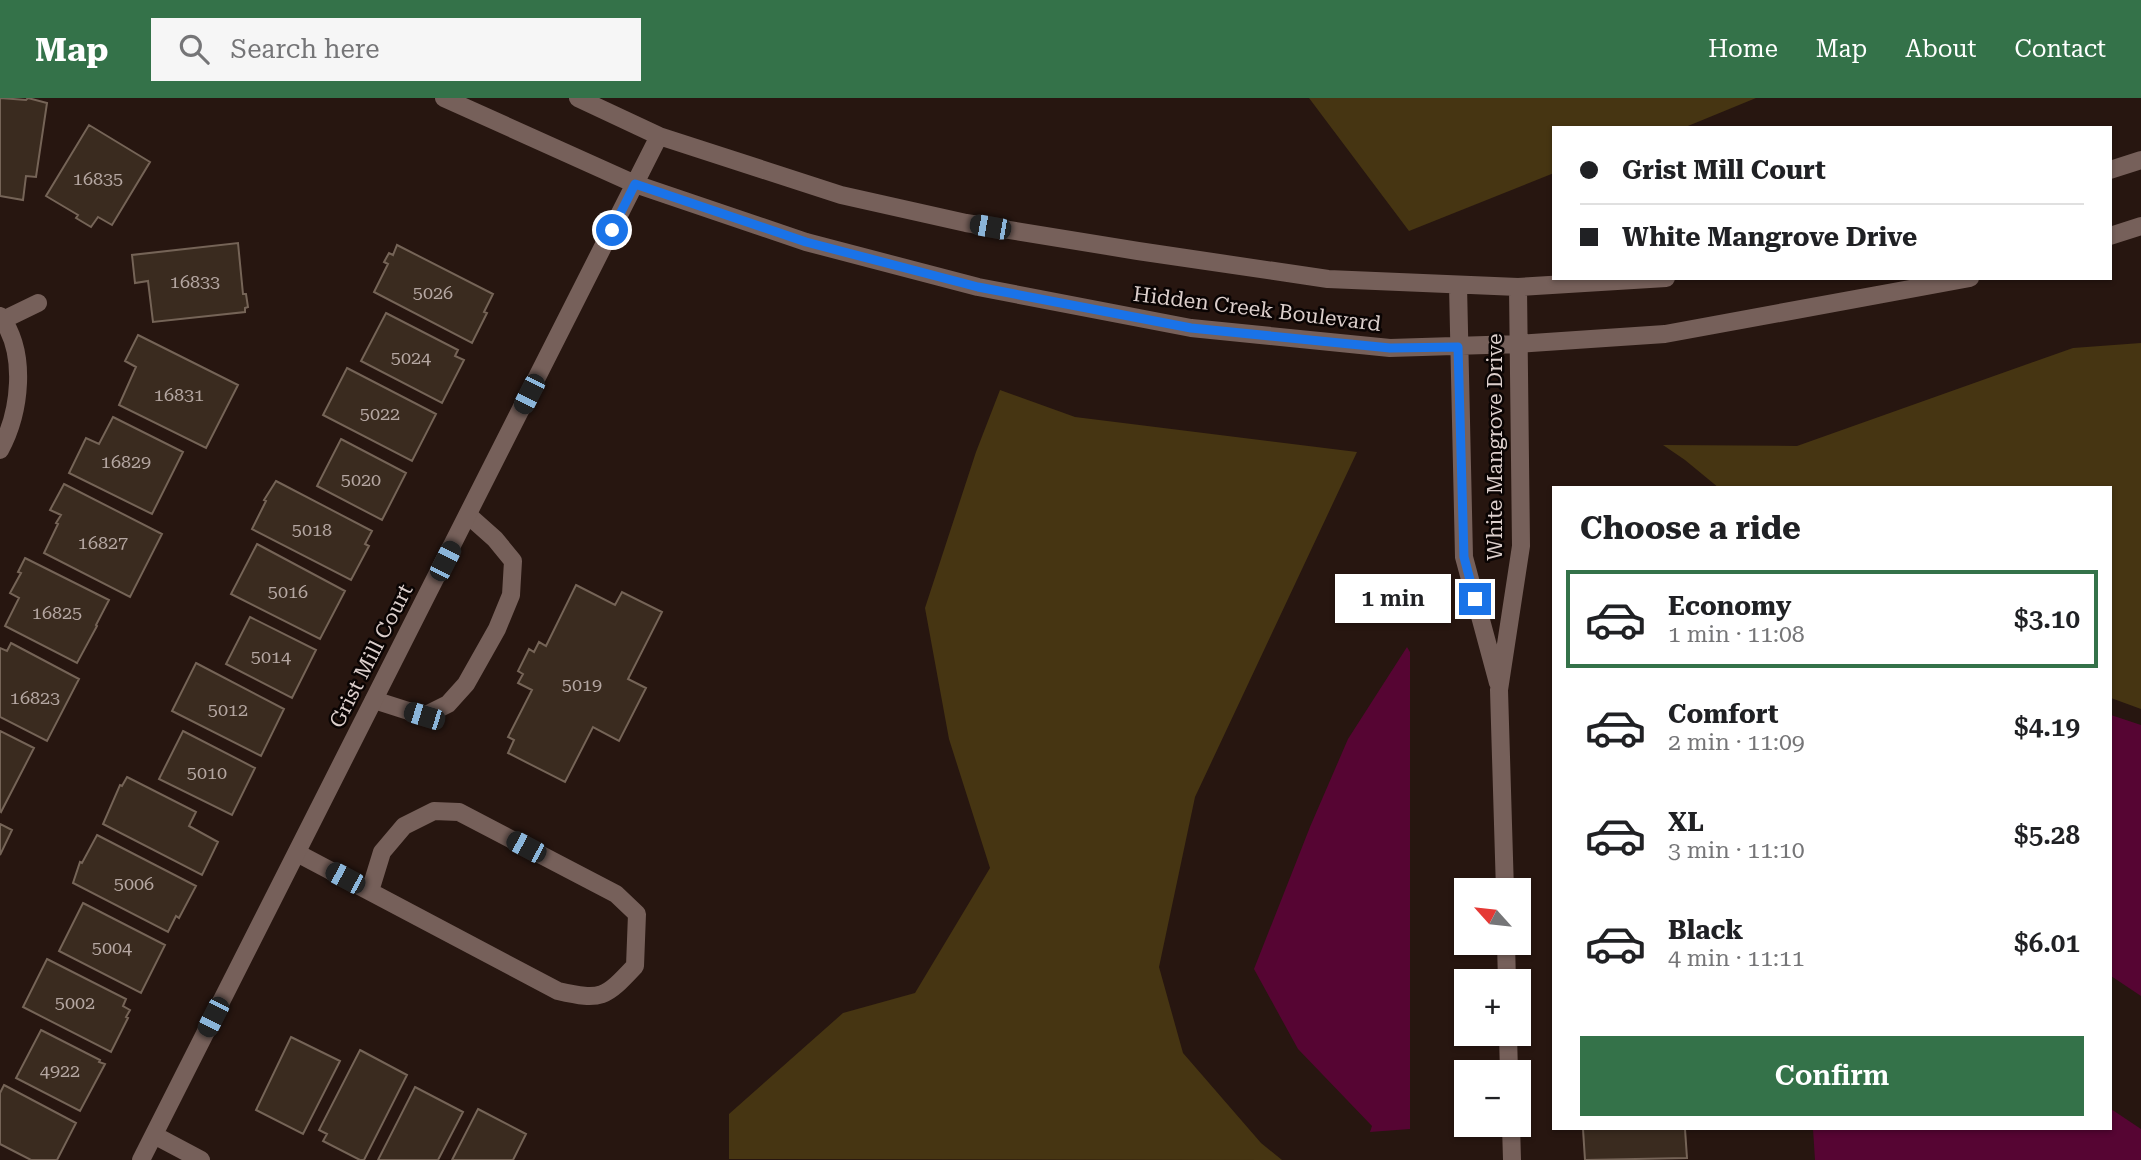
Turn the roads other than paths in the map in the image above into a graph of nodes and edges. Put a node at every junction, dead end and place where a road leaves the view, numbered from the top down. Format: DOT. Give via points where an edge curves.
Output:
graph roads {
  1 [pos="444,98"];
  2 [pos="578,98"];
  3 [pos="659,136"];
  4 [pos="2141,160"];
  5 [pos="2112,169"];
  6 [pos="635,184"];
  7 [pos="2141,226"];
  8 [pos="2112,235"];
  9 [pos="1629,280"];
  10 [pos="1959,280"];
  11 [pos="1458,285"];
  12 [pos="1518,286"];
  13 [pos="38,303"];
  14 [pos="1,318"];
  15 [pos="1518,344"];
  16 [pos="1458,347"];
  17 [pos="0,450"];
  18 [pos="468,515"];
  19 [pos="1499,690"];
  20 [pos="374,700"];
  21 [pos="297,853"];
  22 [pos="1504,878"];
  23 [pos="370,891"];
  24 [pos="154,1135"];
  25 [pos="1511,1137"];
  26 [pos="141,1160"];
  27 [pos="201,1160"];
  28 [pos="1511,1160"];
  1 -- 6 [label="street, Hidden Creek Boulevard"];
  2 -- 3 [label="street, Hidden Creek Boulevard"];
  3 -- 6 [label="street, Grist Mill Court"];
  3 -- 11 [label="street, Hidden Creek Boulevard" via="841,195 966,223 1328,279"];
  4 -- 5 [label="street"];
  6 -- 16 [label="street, Hidden Creek Boulevard" via="806,242 978,287 1191,328 1390,348"];
  6 -- 18 [label="street, Grist Mill Court"];
  7 -- 8 [label="street"];
  9 -- 12 [label="street, Hidden Creek Boulevard"];
  10 -- 15 [label="street, Hidden Creek Boulevard" via="1665,334"];
  11 -- 12 [label="street, Hidden Creek Boulevard"];
  11 -- 16 [label="street, White Mangrove Drive"];
  12 -- 15 [label="street, White Mangrove Drive"];
  13 -- 14 [label="street"];
  14 -- 17 [label="street" via="13,341 17,398"];
  15 -- 16 [label="street, Hidden Creek Boulevard"];
  15 -- 19 [label="street, White Mangrove Drive" via="1521,546"];
  16 -- 19 [label="street, White Mangrove Drive" via="1464,557"];
  18 -- 20 [label="street, Grist Mill Court"];
  18 -- 20 [label="street" via="513,561 512,595 497,629 466,684 448,704 424,716"];
  19 -- 22 [label="street, White Mangrove Drive"];
  20 -- 21 [label="street, Grist Mill Court"];
  21 -- 23 [label="street"];
  21 -- 24 [label="street, Grist Mill Court"];
  23 -- 23 [label="street" via="558,992 587,998 612,991 635,966 638,914 616,894 459,812 434,811 404,826 382,852"];
  24 -- 26 [label="street, Grist Mill Court"];
  24 -- 27 [label="street"];
  25 -- 28 [label="street"];
}
